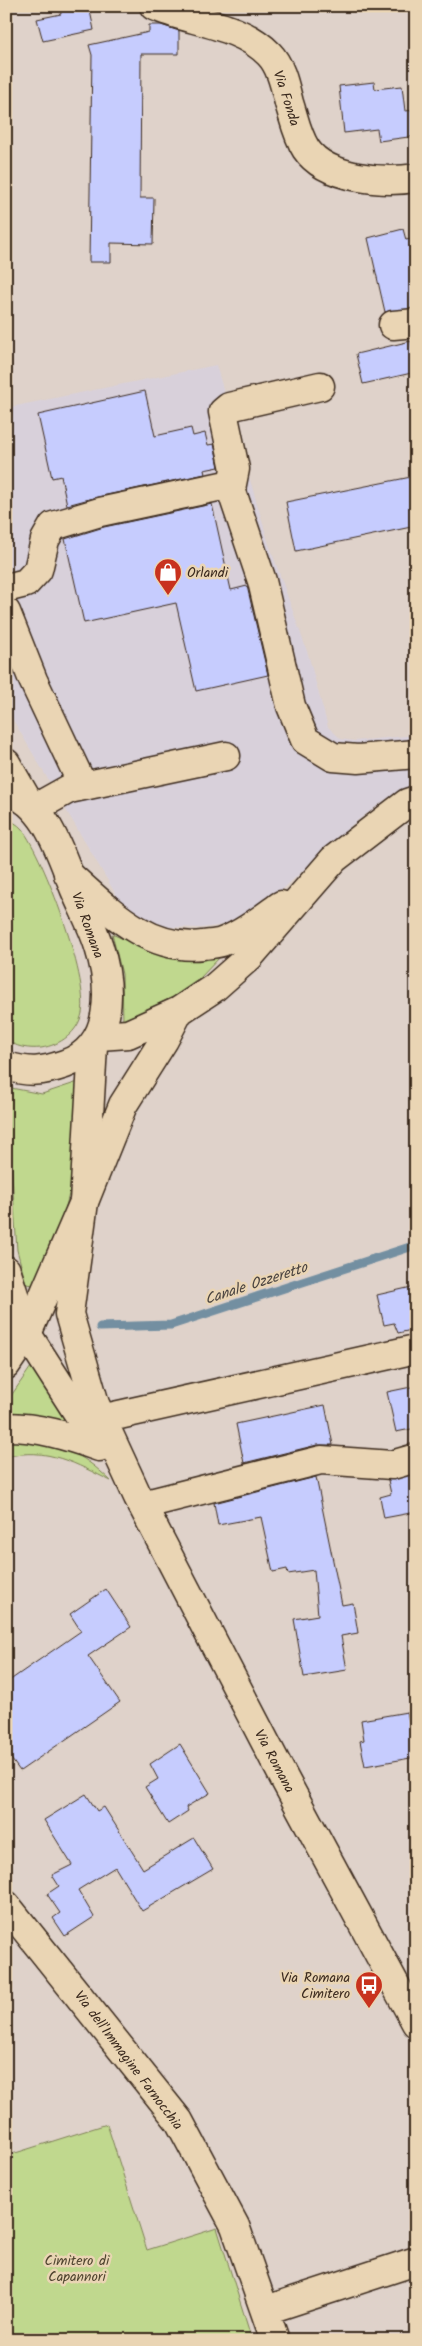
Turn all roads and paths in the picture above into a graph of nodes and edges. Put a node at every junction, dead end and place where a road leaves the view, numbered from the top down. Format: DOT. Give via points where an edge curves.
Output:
graph roads {
  1 [pos="154,6"];
  2 [pos="416,178"];
  3 [pos="320,386"];
  4 [pos="231,489"];
  5 [pos="6,588"];
  6 [pos="6,612"];
  7 [pos="416,754"];
  8 [pos="226,756"];
  9 [pos="6,763"];
  10 [pos="83,786"];
  11 [pos="416,800"];
  12 [pos="23,801"];
  13 [pos="68,874"];
  14 [pos="312,882"];
  15 [pos="178,1011"];
  16 [pos="96,1041"];
  17 [pos="6,1066"];
  18 [pos="84,1202"];
  19 [pos="6,1270"];
  20 [pos="27,1334"];
  21 [pos="416,1348"];
  22 [pos="6,1366"];
  23 [pos="101,1419"];
  24 [pos="6,1427"];
  25 [pos="99,1446"];
  26 [pos="416,1458"];
  27 [pos="140,1501"];
  28 [pos="6,1905"];
  29 [pos="413,2014"];
  30 [pos="416,2261"];
  31 [pos="266,2310"];
  32 [pos="275,2340"];
  1 -- 2 [label="street, Via Fonda" via="246,37 269,54 281,74 297,130 307,150 325,166 354,176 397,181"];
  3 -- 4 [label="street" via="229,407 223,412 235,469"];
  4 -- 5 [label="street" via="222,486 100,512 53,526 45,540 38,570 26,583"];
  4 -- 7 [label="street" via="262,581 291,706 305,740 333,757 358,759"];
  6 -- 10 [label="street"];
  8 -- 10 [label="street"];
  9 -- 12 [label="street, Via Romana"];
  10 -- 12 [label="street"];
  11 -- 14 [label="street" via="406,803 334,859"];
  12 -- 13 [label="street, Via Romana" via="54,840"];
  13 -- 14 [label="street" via="132,926 158,941 190,946 221,942 257,922"];
  13 -- 16 [label="street, Via Romana" via="99,947 108,990 105,1017"];
  14 -- 15 [label="street" via="249,957 214,988"];
  15 -- 16 [label="street" via="128,1034"];
  15 -- 18 [label="street" via="124,1105"];
  16 -- 17 [label="street" via="79,1059 53,1068 26,1072"];
  16 -- 18 [label="street, Via Romana"];
  18 -- 20 [label="street"];
  18 -- 23 [label="street" via="69,1314"];
  19 -- 20 [label="street"];
  20 -- 22 [label="street"];
  20 -- 25 [label="street"];
  21 -- 23 [label="street"];
  23 -- 27 [label="street"];
  24 -- 25 [label="street" via="30,1427"];
  25 -- 27 [label="street"];
  26 -- 27 [label="street" via="392,1465 322,1460"];
  27 -- 29 [label="street, Via Romana" via="284,1780"];
  28 -- 31 [label="street, Via dell'Immagine Farnocchia" via="179,2121 235,2226"];
  30 -- 31 [label="street"];
  31 -- 32 [label="street, Via dell'Immagine Farnocchia"];
}
